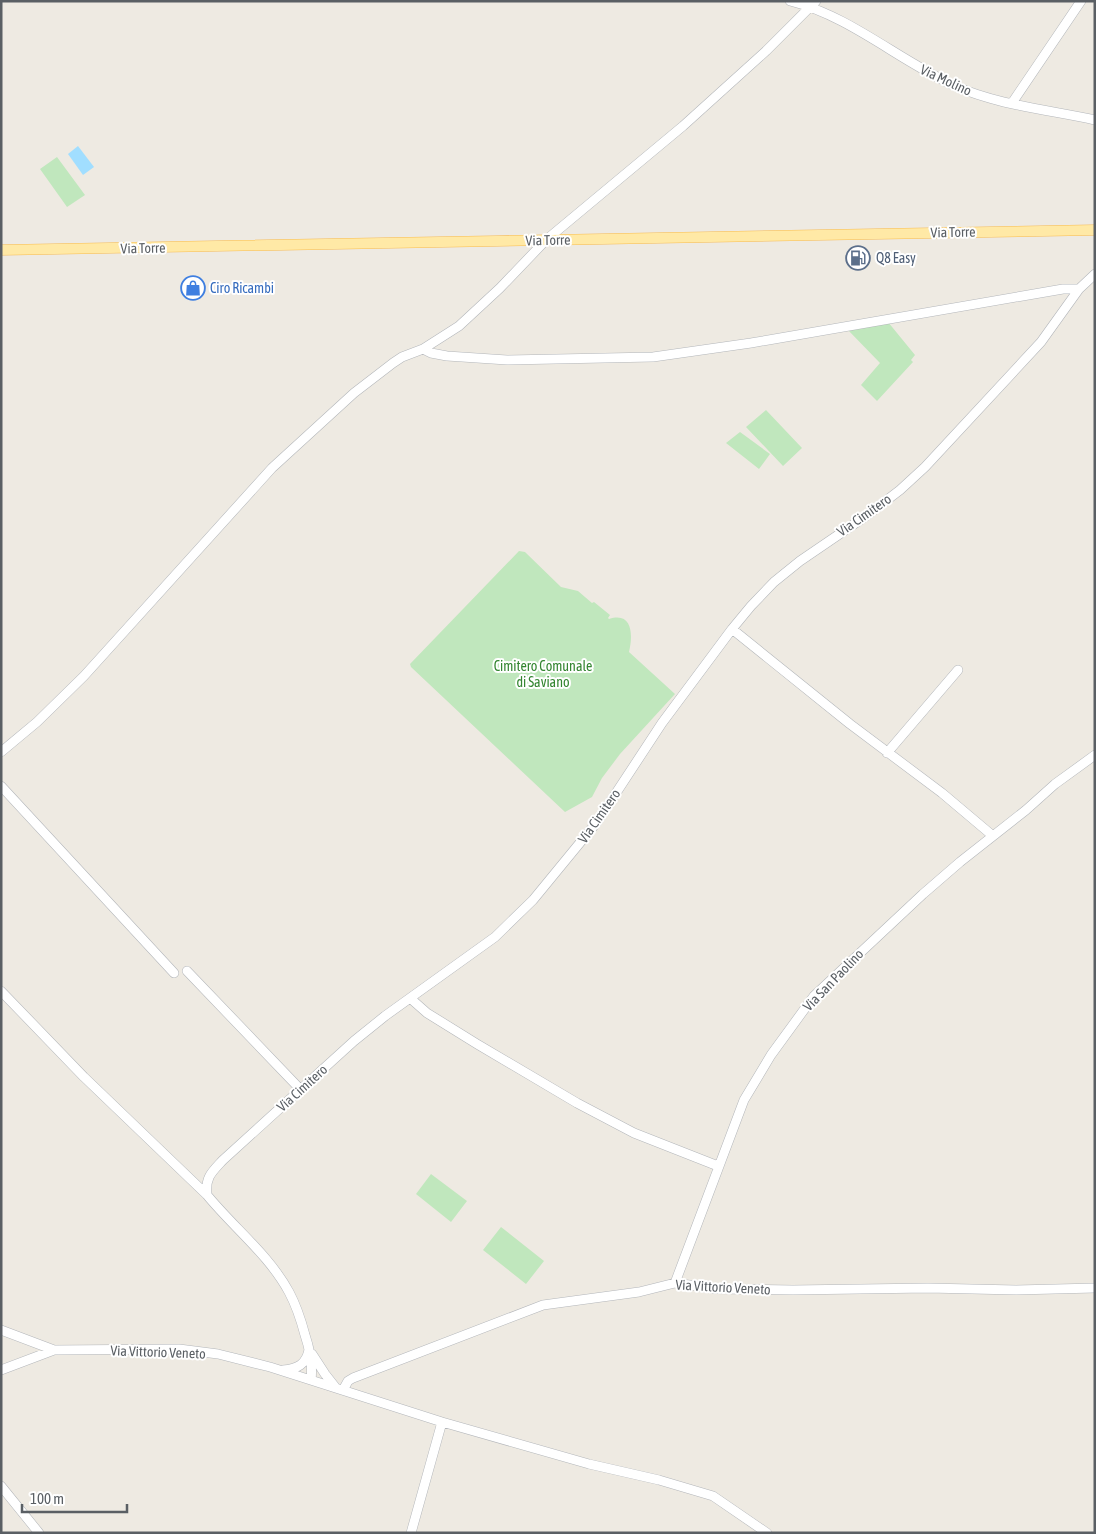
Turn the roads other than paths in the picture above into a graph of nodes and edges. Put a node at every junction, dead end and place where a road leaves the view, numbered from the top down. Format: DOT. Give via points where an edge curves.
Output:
graph roads {
  1 [pos="790,1"];
  2 [pos="1081,1"];
  3 [pos="814,4"];
  4 [pos="1012,103"];
  5 [pos="1095,120"];
  6 [pos="1092,232"];
  7 [pos="546,240"];
  8 [pos="1,250"];
  9 [pos="1095,274"];
  10 [pos="1079,289"];
  11 [pos="424,349"];
  12 [pos="732,629"];
  13 [pos="958,670"];
  14 [pos="1,752"];
  15 [pos="887,753"];
  16 [pos="1095,755"];
  17 [pos="1,786"];
  18 [pos="993,836"];
  19 [pos="187,971"];
  20 [pos="174,973"];
  21 [pos="1,991"];
  22 [pos="410,998"];
  23 [pos="301,1090"];
  24 [pos="718,1166"];
  25 [pos="208,1196"];
  26 [pos="676,1283"];
  27 [pos="1095,1288"];
  28 [pos="1,1330"];
  29 [pos="309,1349"];
  30 [pos="54,1350"];
  31 [pos="1,1370"];
  32 [pos="281,1370"];
  33 [pos="311,1380"];
  34 [pos="339,1389"];
  35 [pos="442,1422"];
  36 [pos="1,1486"];
  37 [pos="39,1533"];
  38 [pos="411,1533"];
  39 [pos="767,1533"];
  1 -- 3 [label="street, Via Molino"];
  2 -- 4 [label="street"];
  3 -- 4 [label="street, Via Molino" via="948,83"];
  3 -- 7 [label="street" via="683,126"];
  4 -- 5 [label="street, Via Molino"];
  6 -- 7 [label="main road, Via Torre"];
  7 -- 8 [label="main road, Via Torre"];
  7 -- 11 [label="street" via="459,326"];
  9 -- 10 [label="street, Via Cimitero"];
  10 -- 11 [label="street" via="1063,289 751,344 653,357 507,360 447,356"];
  10 -- 12 [label="street, Via Cimitero" via="1041,342 925,467 866,516 774,582"];
  11 -- 14 [label="street" via="402,357 354,393 272,468 84,676 38,722"];
  12 -- 15 [label="street"];
  12 -- 22 [label="street, Via Cimitero" via="662,723 597,822 533,900 495,937"];
  13 -- 15 [label="street"];
  15 -- 18 [label="street"];
  16 -- 18 [label="street, Via San Paolino"];
  17 -- 20 [label="street"];
  18 -- 24 [label="street, Via San Paolino" via="923,894 814,996 771,1055 744,1100"];
  19 -- 23 [label="street"];
  21 -- 25 [label="street" via="84,1077"];
  22 -- 23 [label="street, Via Cimitero" via="354,1040"];
  22 -- 24 [label="street" via="485,1049 577,1103 634,1133"];
  23 -- 25 [label="street, Via Cimitero" via="210,1175 206,1186"];
  24 -- 26 [label="street, Via San Paolino"];
  25 -- 29 [label="street" via="278,1275 300,1317"];
  26 -- 27 [label="street, Via Vittorio Veneto" via="717,1289 793,1290"];
  26 -- 34 [label="street, Via Vittorio Veneto" via="639,1292 543,1304 353,1378"];
  28 -- 30 [label="street, Via Vittorio Veneto"];
  29 -- 32 [label="street" via="307,1358 299,1367"];
  29 -- 33 [label="street"];
  29 -- 34 [label="street"];
  30 -- 31 [label="street"];
  30 -- 32 [label="street, Via Vittorio Veneto" via="179,1349 218,1354"];
  32 -- 33 [label="street, Via Vittorio Veneto"];
  33 -- 34 [label="street, Via Vittorio Veneto"];
  34 -- 35 [label="street, Via Vittorio Veneto"];
  35 -- 38 [label="street"];
  35 -- 39 [label="street, Via Vittorio Veneto" via="713,1496"];
  36 -- 37 [label="street"];
}
